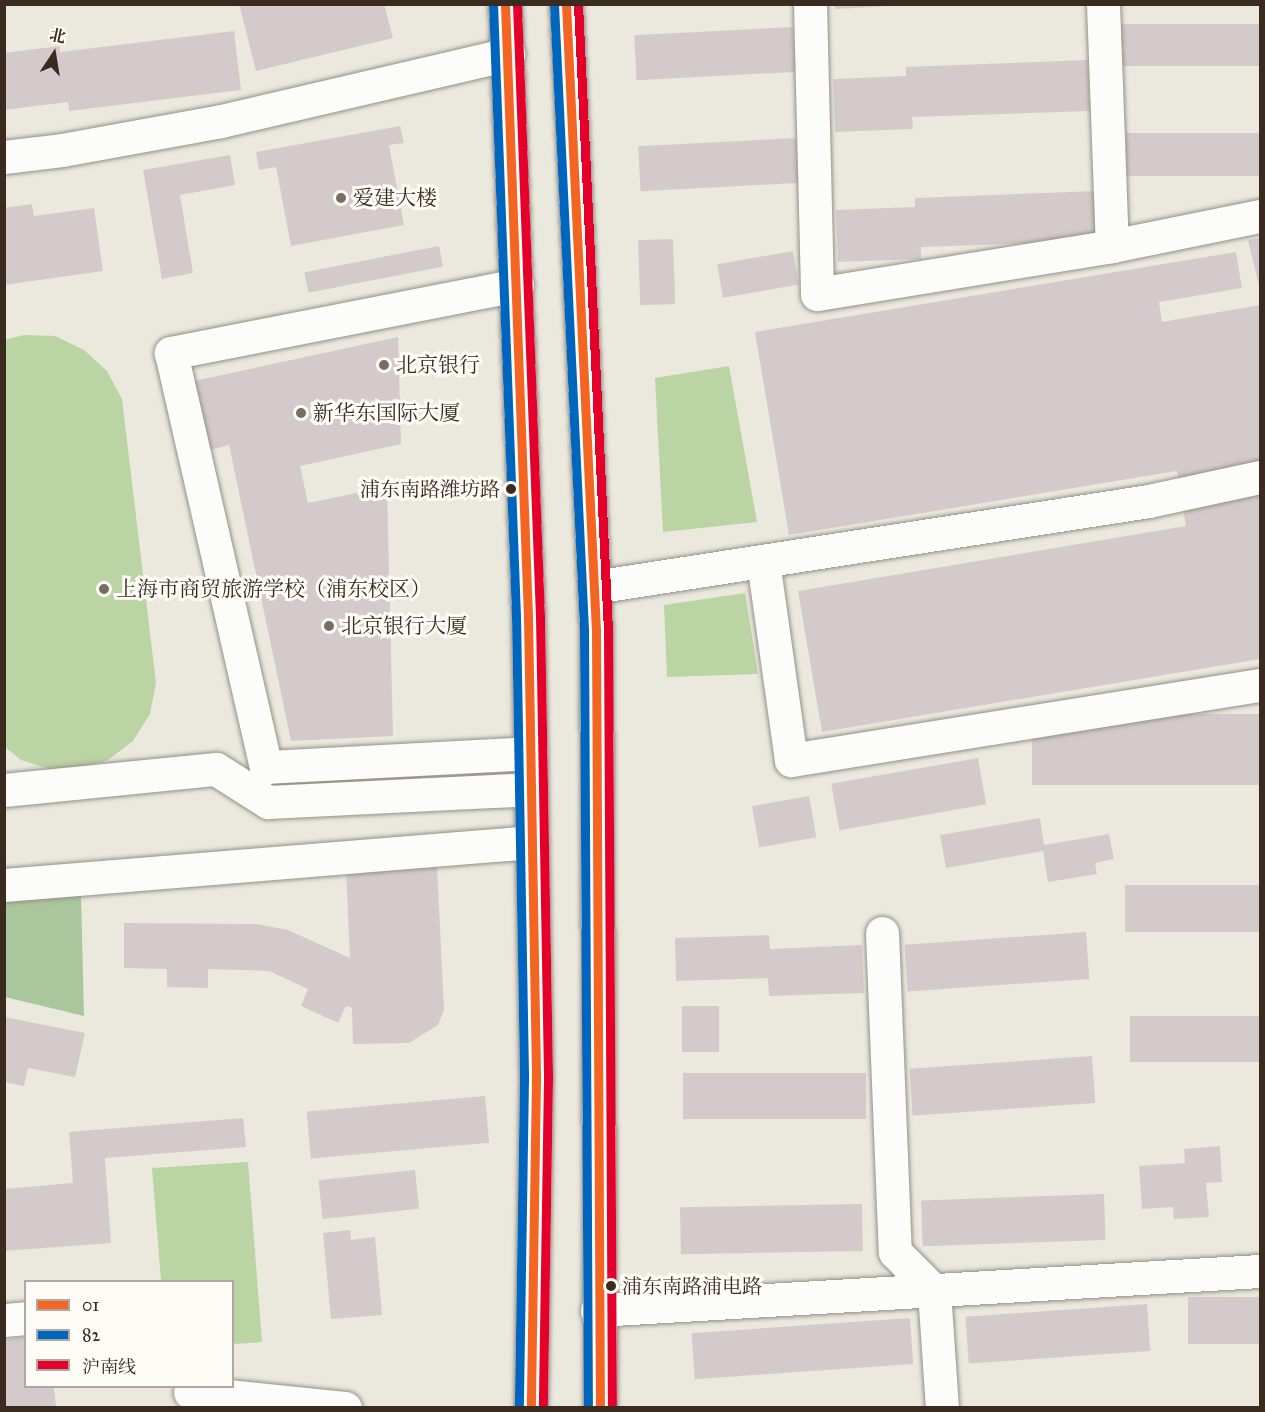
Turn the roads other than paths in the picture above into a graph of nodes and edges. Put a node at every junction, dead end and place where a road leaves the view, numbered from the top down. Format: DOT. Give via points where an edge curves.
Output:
graph roads {
  1 [pos="505,4"];
  2 [pos="566,4"];
  3 [pos="810,4"];
  4 [pos="1103,4"];
  5 [pos="508,54"];
  6 [pos="4,157"];
  7 [pos="1260,216"];
  8 [pos="1112,246"];
  9 [pos="517,285"];
  10 [pos="1260,477"];
  11 [pos="763,561"];
  12 [pos="594,586"];
  13 [pos="1260,684"];
  14 [pos="531,753"];
  15 [pos="531,789"];
  16 [pos="4,790"];
  17 [pos="532,842"];
  18 [pos="4,885"];
  19 [pos="882,933"];
  20 [pos="1260,1271"];
  21 [pos="934,1291"];
  22 [pos="597,1310"];
  23 [pos="24,1318"];
  24 [pos="4,1320"];
  25 [pos="190,1392"];
  26 [pos="345,1407"];
  27 [pos="531,1407"];
  28 [pos="600,1407"];
  29 [pos="942,1407"];
  1 -- 5 [label="main road"];
  2 -- 12 [label="main road"];
  3 -- 8 [label="main road" via="817,294"];
  4 -- 8 [label="main road"];
  5 -- 6 [label="main road" via="221,121"];
  5 -- 9 [label="main road"];
  7 -- 8 [label="main road"];
  9 -- 14 [label="main road"];
  9 -- 14 [label="main road" via="171,353 266,767"];
  10 -- 11 [label="main road" via="1149,501"];
  11 -- 12 [label="main road"];
  11 -- 13 [label="main road" via="791,760"];
  12 -- 22 [label="main road"];
  14 -- 15 [label="main road"];
  15 -- 16 [label="main road" via="267,802 216,769"];
  15 -- 17 [label="main road"];
  17 -- 18 [label="main road"];
  17 -- 27 [label="main road" via="536,1079"];
  19 -- 21 [label="main road" via="895,1252"];
  20 -- 21 [label="main road"];
  21 -- 22 [label="main road"];
  21 -- 29 [label="main road"];
  22 -- 28 [label="main road"];
  23 -- 24 [label="main road"];
  25 -- 26 [label="main road"];
}
